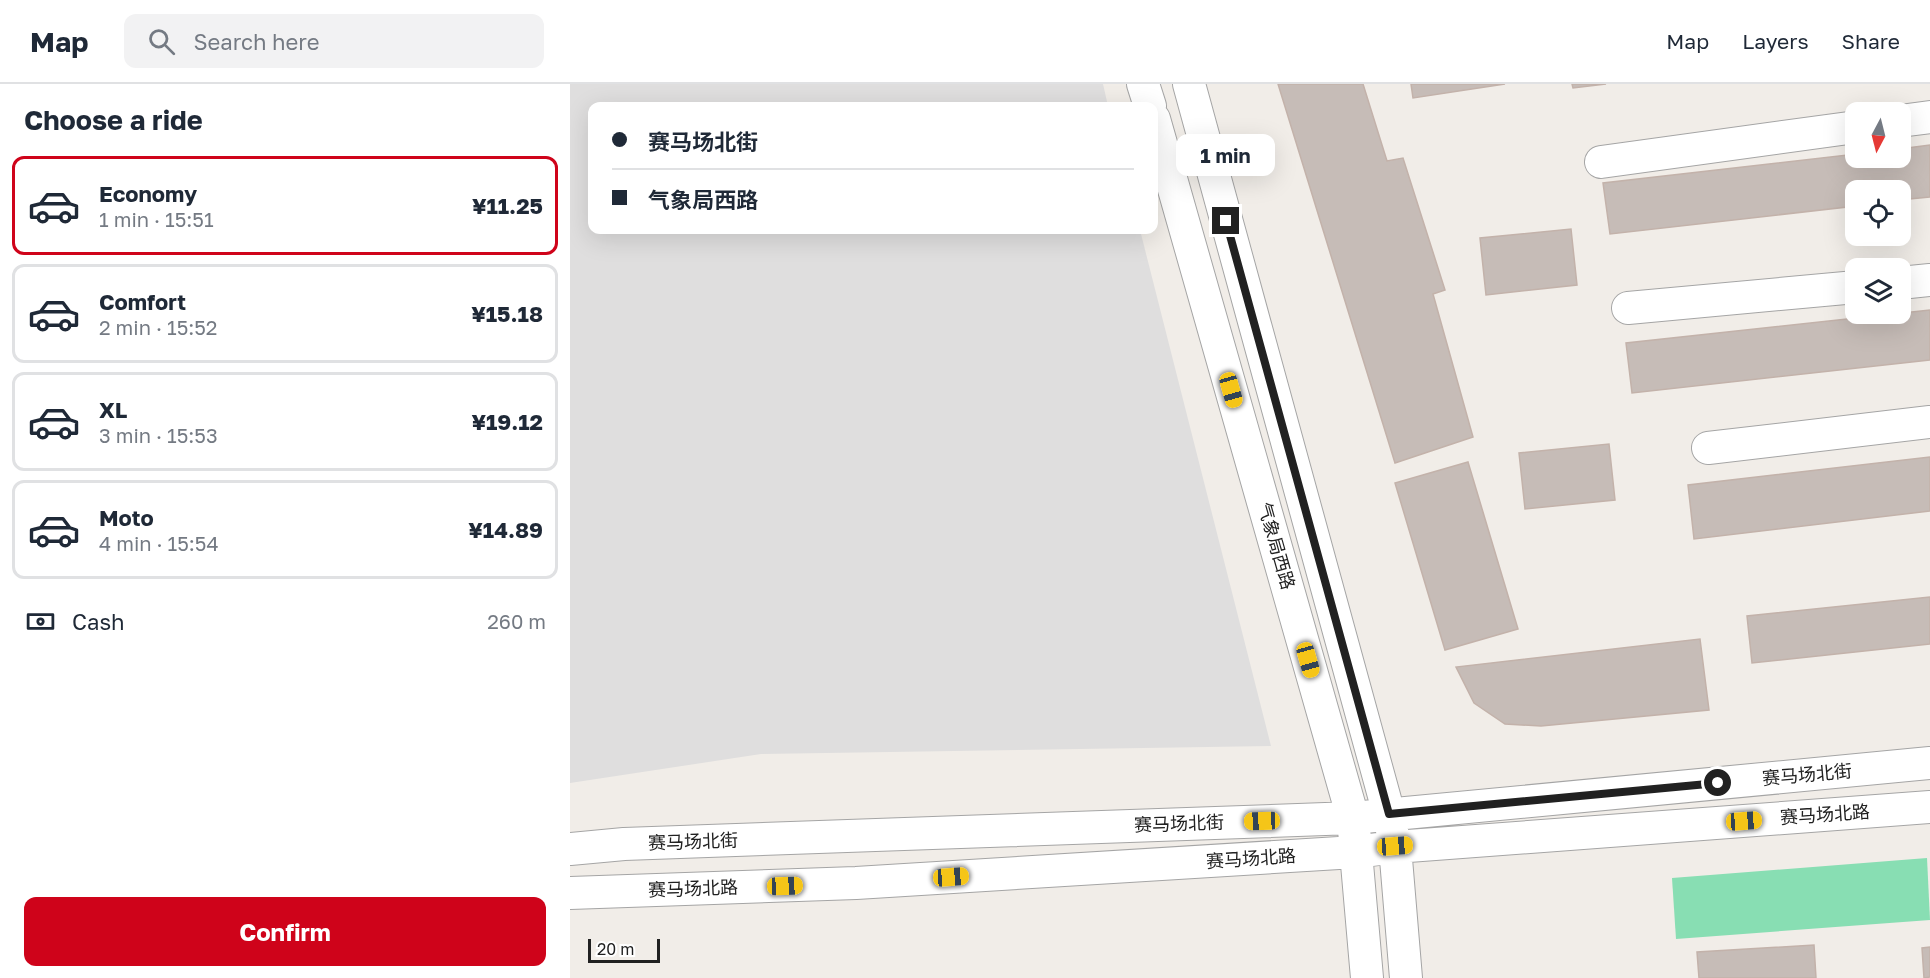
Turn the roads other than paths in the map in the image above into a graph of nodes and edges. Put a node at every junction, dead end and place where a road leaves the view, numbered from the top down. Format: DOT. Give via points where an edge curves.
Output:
graph roads {
  1 [pos="1143,84"];
  2 [pos="1189,84"];
  3 [pos="1149,102"];
  4 [pos="1930,117"];
  5 [pos="1911,120"];
  6 [pos="1845,129"];
  7 [pos="1158,133"];
  8 [pos="1601,162"];
  9 [pos="1930,280"];
  10 [pos="1911,282"];
  11 [pos="1845,288"];
  12 [pos="1628,308"];
  13 [pos="1930,422"];
  14 [pos="1708,448"];
  15 [pos="1930,763"];
  16 [pos="1930,807"];
  17 [pos="1389,814"];
  18 [pos="1353,818"];
  19 [pos="1395,846"];
  20 [pos="570,849"];
  21 [pos="1354,852"];
  22 [pos="570,893"];
  23 [pos="1367,978"];
  24 [pos="1406,978"];
  1 -- 3 [label="street"];
  2 -- 17 [label="street, 气象局西路"];
  4 -- 5 [label="street"];
  6 -- 8 [label="street"];
  7 -- 18 [label="street, 气象局西路"];
  9 -- 10 [label="street"];
  11 -- 12 [label="street"];
  13 -- 14 [label="street"];
  15 -- 17 [label="street, 赛马场北街"];
  16 -- 19 [label="street, 赛马场北路"];
  17 -- 18 [label="street, 赛马场北街"];
  17 -- 19 [label="street, 气象局西路"];
  18 -- 20 [label="street, 赛马场北街"];
  18 -- 21 [label="street, 气象局西路"];
  19 -- 21 [label="street, 赛马场北路"];
  19 -- 24 [label="street, 气象局西路"];
  21 -- 22 [label="street, 赛马场北路" via="856,883"];
  21 -- 23 [label="street, 气象局西路"];
}
